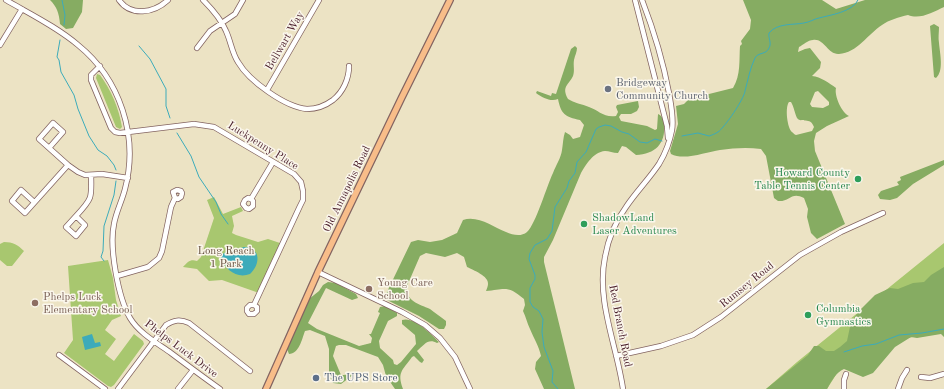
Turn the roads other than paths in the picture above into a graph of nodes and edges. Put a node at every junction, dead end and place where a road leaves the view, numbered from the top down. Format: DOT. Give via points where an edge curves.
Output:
graph roads {
  1 [pos="6,0"];
  2 [pos="119,0"];
  3 [pos="168,0"];
  4 [pos="203,0"];
  5 [pos="243,0"];
  6 [pos="319,0"];
  7 [pos="450,0"];
  8 [pos="635,0"];
  9 [pos="642,0"];
  10 [pos="22,9"];
  11 [pos="222,23"];
  12 [pos="0,45"];
  13 [pos="197,48"];
  14 [pos="100,66"];
  15 [pos="349,66"];
  16 [pos="267,90"];
  17 [pos="128,132"];
  18 [pos="668,140"];
  19 [pos="49,148"];
  20 [pos="273,162"];
  21 [pos="68,165"];
  22 [pos="91,175"];
  23 [pos="128,178"];
  24 [pos="174,198"];
  25 [pos="251,199"];
  26 [pos="34,202"];
  27 [pos="883,213"];
  28 [pos="76,216"];
  29 [pos="318,272"];
  30 [pos="117,276"];
  31 [pos="254,305"];
  32 [pos="154,341"];
  33 [pos="59,355"];
  34 [pos="616,356"];
  35 [pos="193,370"];
  36 [pos="907,370"];
  37 [pos="250,371"];
  38 [pos="846,374"];
  39 [pos="944,374"];
  40 [pos="921,377"];
  41 [pos="105,389"];
  42 [pos="118,389"];
  43 [pos="178,389"];
  44 [pos="220,389"];
  45 [pos="266,389"];
  46 [pos="470,389"];
  47 [pos="623,389"];
  48 [pos="844,389"];
  49 [pos="898,389"];
  1 -- 10 [label="street, Phelps Luck Drive"];
  2 -- 3 [label="street" via="130,9 147,11 161,6"];
  4 -- 11 [label="street"];
  5 -- 11 [label="street" via="235,14"];
  6 -- 16 [label="street, Bellwart Way"];
  7 -- 29 [label="main road, Old Annapolis Road"];
  8 -- 18 [label="street, Red Branch Road" via="667,126"];
  9 -- 18 [label="street, Red Branch Road" via="664,64 672,116 672,131"];
  10 -- 12 [label="street"];
  10 -- 14 [label="street, Phelps Luck Drive" via="75,42"];
  11 -- 13 [label="street" via="210,31"];
  11 -- 16 [label="street" via="238,62 254,81"];
  14 -- 17 [label="street, Phelps Luck Drive" via="118,96"];
  14 -- 17 [label="street" via="91,75 91,80 112,128 115,132"];
  15 -- 16 [label="street" via="348,78 340,93 320,107 307,109 295,106"];
  17 -- 20 [label="street, Luckpenny Place" via="187,124 208,125 221,130"];
  17 -- 23 [label="street, Phelps Luck Drive"];
  18 -- 34 [label="street, Red Branch Road" via="659,163 618,219 608,246 603,268 604,294"];
  19 -- 19 [label="street" via="39,139 54,123 63,132"];
  19 -- 21 [label="street"];
  20 -- 25 [label="street"];
  20 -- 31 [label="street, Luckpenny Place" via="298,178 301,182 303,200"];
  21 -- 22 [label="street" via="78,172"];
  21 -- 26 [label="street"];
  22 -- 23 [label="street"];
  22 -- 28 [label="street" via="90,198"];
  23 -- 30 [label="street, Phelps Luck Drive" via="115,216 112,236 112,253"];
  24 -- 30 [label="street" via="159,258 148,267"];
  26 -- 26 [label="street" via="21,190 12,201 25,213"];
  27 -- 34 [label="street, Rumsey Road" via="841,232 800,255 721,317 693,335 661,346"];
  29 -- 45 [label="main road, Old Annapolis Road"];
  29 -- 46 [label="street" via="425,325 440,338 455,357"];
  30 -- 32 [label="street, Phelps Luck Drive" via="130,318"];
  32 -- 35 [label="street, Phelps Luck Drive"];
  32 -- 37 [label="street" via="166,325 174,321 183,321"];
  32 -- 42 [label="street"];
  33 -- 41 [label="street"];
  34 -- 47 [label="street, Red Branch Road"];
  35 -- 43 [label="street"];
  35 -- 44 [label="street, Phelps Luck Drive"];
  36 -- 49 [label="street"];
  38 -- 48 [label="street"];
  39 -- 40 [label="street" via="930,378"];
}
